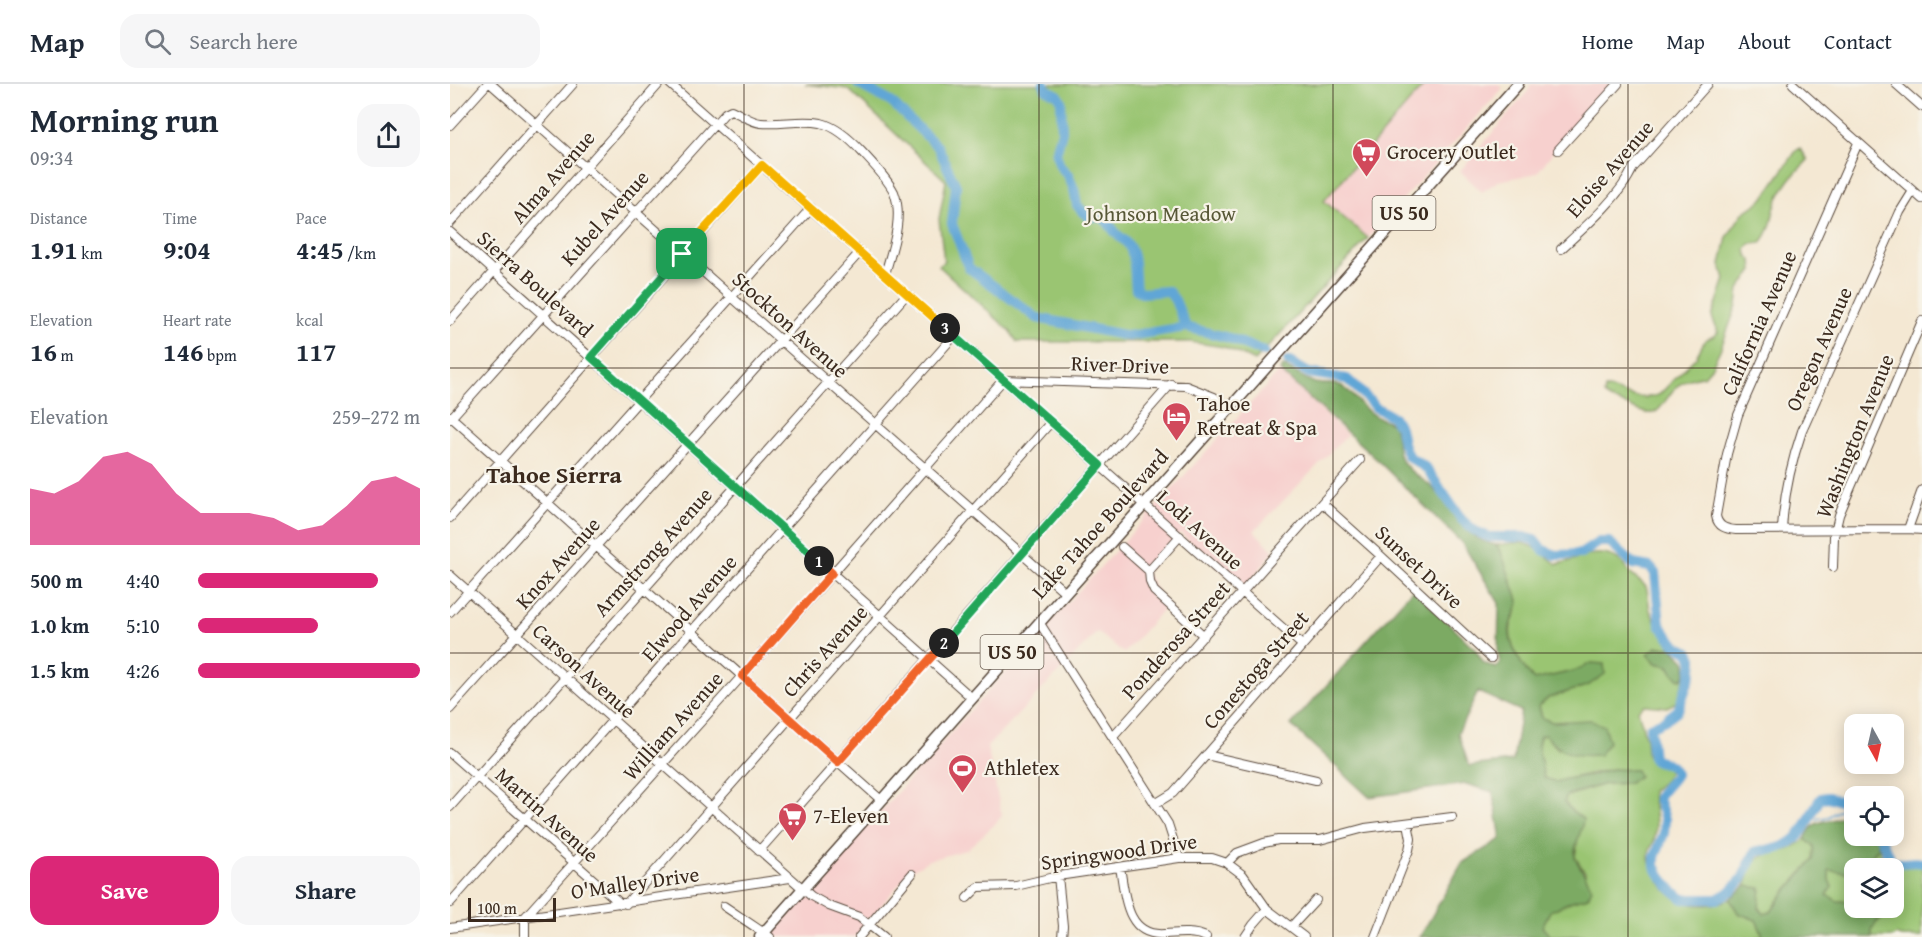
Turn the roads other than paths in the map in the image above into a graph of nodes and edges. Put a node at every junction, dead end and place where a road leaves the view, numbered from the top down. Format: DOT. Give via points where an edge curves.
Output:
graph roads {
  1 [pos="489,84"];
  2 [pos="573,84"];
  3 [pos="659,84"];
  4 [pos="670,84"];
  5 [pos="1618,84"];
  6 [pos="1708,84"];
  7 [pos="1794,84"];
  8 [pos="1896,84"];
  9 [pos="1512,86"];
  10 [pos="1922,107"];
  11 [pos="715,123"];
  12 [pos="537,124"];
  13 [pos="450,125"];
  14 [pos="1858,143"];
  15 [pos="1558,150"];
  16 [pos="762,165"];
  17 [pos="585,168"];
  18 [pos="1913,191"];
  19 [pos="1922,200"];
  20 [pos="811,208"];
  21 [pos="634,212"];
  22 [pos="450,223"];
  23 [pos="450,232"];
  24 [pos="1561,249"];
  25 [pos="860,252"];
  26 [pos="682,254"];
  27 [pos="494,271"];
  28 [pos="885,274"];
  29 [pos="907,294"];
  30 [pos="731,298"];
  31 [pos="543,315"];
  32 [pos="450,321"];
  33 [pos="1922,321"];
  34 [pos="954,336"];
  35 [pos="781,340"];
  36 [pos="591,357"];
  37 [pos="1003,380"];
  38 [pos="828,383"];
  39 [pos="1171,384"];
  40 [pos="640,400"];
  41 [pos="1230,409"];
  42 [pos="450,417"];
  43 [pos="1051,422"];
  44 [pos="875,425"];
  45 [pos="688,444"];
  46 [pos="501,460"];
  47 [pos="1360,460"];
  48 [pos="1100,465"];
  49 [pos="924,468"];
  50 [pos="735,486"];
  51 [pos="1922,490"];
  52 [pos="549,503"];
  53 [pos="1322,503"];
  54 [pos="1144,504"];
  55 [pos="973,511"];
  56 [pos="450,518"];
  57 [pos="1908,528"];
  58 [pos="783,529"];
  59 [pos="1782,529"];
  60 [pos="1835,529"];
  61 [pos="1922,530"];
  62 [pos="1180,536"];
  63 [pos="597,546"];
  64 [pos="1122,547"];
  65 [pos="1023,555"];
  66 [pos="1381,556"];
  67 [pos="1833,567"];
  68 [pos="1149,571"];
  69 [pos="832,573"];
  70 [pos="450,575"];
  71 [pos="644,589"];
  72 [pos="469,592"];
  73 [pos="1243,592"];
  74 [pos="1065,593"];
  75 [pos="450,612"];
  76 [pos="880,616"];
  77 [pos="1039,622"];
  78 [pos="691,631"];
  79 [pos="517,635"];
  80 [pos="1204,636"];
  81 [pos="1302,645"];
  82 [pos="1491,658"];
  83 [pos="930,659"];
  84 [pos="742,676"];
  85 [pos="565,678"];
  86 [pos="972,698"];
  87 [pos="450,709"];
  88 [pos="789,718"];
  89 [pos="613,721"];
  90 [pos="1113,737"];
  91 [pos="450,753"];
  92 [pos="1206,755"];
  93 [pos="838,762"];
  94 [pos="662,765"];
  95 [pos="477,777"];
  96 [pos="1316,780"];
  97 [pos="881,800"];
  98 [pos="1155,804"];
  99 [pos="450,807"];
  100 [pos="711,808"];
  101 [pos="1452,817"];
  102 [pos="526,820"];
  103 [pos="1408,823"];
  104 [pos="759,851"];
  105 [pos="1179,858"];
  106 [pos="574,863"];
  107 [pos="1227,863"];
  108 [pos="1120,867"];
  109 [pos="912,874"];
  110 [pos="1058,876"];
  111 [pos="790,878"];
  112 [pos="802,889"];
  113 [pos="967,898"];
  114 [pos="1316,900"];
  115 [pos="450,903"];
  116 [pos="623,904"];
  117 [pos="724,906"];
  118 [pos="1267,909"];
  119 [pos="525,917"];
  120 [pos="869,926"];
  121 [pos="1291,927"];
  122 [pos="450,928"];
  123 [pos="765,935"];
  124 [pos="525,937"];
  125 [pos="859,937"];
  126 [pos="884,937"];
  127 [pos="1062,937"];
  128 [pos="1206,937"];
  129 [pos="1245,937"];
  130 [pos="1304,937"];
  131 [pos="1375,937"];
  1 -- 12 [label="street, Stockton Avenue"];
  1 -- 13 [label="street"];
  2 -- 12 [label="street"];
  3 -- 17 [label="street, Alma Avenue"];
  4 -- 11 [label="street, Lodi Avenue"];
  5 -- 15 [label="street"];
  6 -- 24 [label="street, Eloise Avenue" via="1585,228"];
  7 -- 14 [label="street"];
  8 -- 10 [label="street"];
  9 -- 41 [label="highway, Lake Tahoe Boulevard / US 50"];
  11 -- 16 [label="street, Lodi Avenue"];
  11 -- 21 [label="street, Kubel Avenue"];
  11 -- 28 [label="street" via="731,110 752,122 823,123 854,143 893,191 897,204 895,240"];
  12 -- 17 [label="street, Stockton Avenue"];
  12 -- 22 [label="street"];
  14 -- 18 [label="street"];
  14 -- 59 [label="street, California Avenue" via="1738,414 1716,510 1719,525 1731,530"];
  16 -- 20 [label="street, Lodi Avenue"];
  16 -- 26 [label="street"];
  17 -- 21 [label="street, Stockton Avenue"];
  17 -- 27 [label="street, Alma Avenue"];
  18 -- 19 [label="street"];
  18 -- 59 [label="street, Oregon Avenue" via="1802,431 1785,497"];
  20 -- 25 [label="street, Lodi Avenue"];
  20 -- 30 [label="street"];
  21 -- 26 [label="street, Stockton Avenue"];
  21 -- 31 [label="street, Kubel Avenue"];
  23 -- 27 [label="street, Sierra Boulevard"];
  25 -- 28 [label="street, Lodi Avenue"];
  25 -- 35 [label="street, Knox Avenue"];
  26 -- 30 [label="street, Stockton Avenue"];
  26 -- 36 [label="street"];
  27 -- 31 [label="street, Sierra Boulevard"];
  27 -- 32 [label="street, Alma Avenue"];
  28 -- 29 [label="street, Lodi Avenue"];
  29 -- 34 [label="street, Lodi Avenue"];
  29 -- 38 [label="street, Armstrong Avenue"];
  30 -- 35 [label="street, Stockton Avenue"];
  30 -- 40 [label="street"];
  31 -- 36 [label="street, Sierra Boulevard"];
  31 -- 42 [label="street, Kubel Avenue"];
  33 -- 60 [label="street, Washington Avenue"];
  34 -- 37 [label="street, Lodi Avenue"];
  34 -- 44 [label="street, Elwood Avenue"];
  35 -- 38 [label="street, Stockton Avenue"];
  35 -- 45 [label="street, Knox Avenue"];
  36 -- 40 [label="street, Sierra Boulevard"];
  36 -- 46 [label="street"];
  37 -- 39 [label="street, River Drive"];
  37 -- 43 [label="street, Lodi Avenue"];
  37 -- 49 [label="street, William Avenue"];
  38 -- 44 [label="street, Stockton Avenue"];
  38 -- 50 [label="street, Armstrong Avenue"];
  39 -- 41 [label="street, River Drive" via="1200,390"];
  39 -- 48 [label="street"];
  40 -- 45 [label="street, Sierra Boulevard"];
  40 -- 52 [label="street"];
  41 -- 54 [label="highway, Lake Tahoe Boulevard / US 50"];
  42 -- 46 [label="street"];
  43 -- 48 [label="street, Lodi Avenue"];
  43 -- 55 [label="street, Chris Avenue"];
  44 -- 49 [label="street, Stockton Avenue"];
  44 -- 58 [label="street, Elwood Avenue"];
  45 -- 50 [label="street, Sierra Boulevard"];
  45 -- 63 [label="street, Knox Avenue"];
  46 -- 52 [label="street"];
  46 -- 56 [label="street"];
  47 -- 53 [label="street, Ponderosa Street"];
  48 -- 54 [label="street, Lodi Avenue"];
  48 -- 65 [label="street"];
  49 -- 55 [label="street, Stockton Avenue"];
  49 -- 69 [label="street, William Avenue"];
  50 -- 58 [label="street, Sierra Boulevard"];
  50 -- 71 [label="street, Armstrong Avenue"];
  51 -- 57 [label="street"];
  52 -- 63 [label="street"];
  52 -- 72 [label="street"];
  53 -- 66 [label="street, Sunset Drive"];
  53 -- 73 [label="street, Ponderosa Street"];
  54 -- 62 [label="street, Lodi Avenue"];
  54 -- 74 [label="highway, Lake Tahoe Boulevard / US 50"];
  55 -- 65 [label="street, Stockton Avenue"];
  55 -- 76 [label="street, Chris Avenue"];
  57 -- 60 [label="street"];
  57 -- 61 [label="street"];
  58 -- 69 [label="street, Sierra Boulevard"];
  58 -- 78 [label="street, Elwood Avenue"];
  59 -- 60 [label="street"];
  60 -- 67 [label="street, Washington Avenue"];
  62 -- 68 [label="street"];
  62 -- 73 [label="street, Lodi Avenue"];
  63 -- 71 [label="street"];
  63 -- 79 [label="street, Knox Avenue"];
  64 -- 68 [label="street"];
  65 -- 74 [label="street, Stockton Avenue"];
  65 -- 83 [label="street"];
  66 -- 81 [label="street, Conestoga Street"];
  66 -- 82 [label="street, Sunset Drive"];
  68 -- 80 [label="street" via="1154,591"];
  69 -- 76 [label="street, Sierra Boulevard"];
  69 -- 84 [label="street, William Avenue"];
  70 -- 72 [label="street, Carson Avenue"];
  71 -- 78 [label="street"];
  71 -- 85 [label="street, Armstrong Avenue"];
  72 -- 75 [label="street"];
  72 -- 79 [label="street, Carson Avenue"];
  73 -- 80 [label="street, Ponderosa Street"];
  73 -- 81 [label="street, Lodi Avenue"];
  74 -- 77 [label="highway, Lake Tahoe Boulevard / US 50"];
  76 -- 83 [label="street, Sierra Boulevard"];
  76 -- 88 [label="street, Chris Avenue"];
  77 -- 86 [label="highway, Lake Tahoe Boulevard / US 50"];
  77 -- 90 [label="street"];
  78 -- 84 [label="street"];
  78 -- 89 [label="street, Elwood Avenue"];
  79 -- 85 [label="street, Carson Avenue"];
  79 -- 87 [label="street, Knox Avenue"];
  80 -- 90 [label="street, Ponderosa Street"];
  81 -- 92 [label="street, Conestoga Street"];
  83 -- 86 [label="street, Sierra Boulevard"];
  83 -- 93 [label="street"];
  84 -- 88 [label="street"];
  84 -- 94 [label="street, William Avenue"];
  85 -- 89 [label="street, Carson Avenue"];
  85 -- 95 [label="street, Armstrong Avenue"];
  86 -- 97 [label="highway, Lake Tahoe Boulevard / US 50"];
  88 -- 93 [label="street"];
  88 -- 100 [label="street, Chris Avenue"];
  89 -- 94 [label="street, Carson Avenue"];
  89 -- 102 [label="street, Elwood Avenue"];
  90 -- 98 [label="street"];
  91 -- 95 [label="street, Martin Avenue"];
  92 -- 96 [label="street"];
  92 -- 98 [label="street, Conestoga Street" via="1173,793"];
  93 -- 97 [label="street"];
  93 -- 104 [label="street"];
  94 -- 100 [label="street, Carson Avenue"];
  94 -- 106 [label="street, William Avenue"];
  95 -- 99 [label="street, Armstrong Avenue"];
  95 -- 102 [label="street, Martin Avenue"];
  97 -- 112 [label="highway, Lake Tahoe Boulevard / US 50"];
  98 -- 105 [label="street" via="1168,824"];
  100 -- 104 [label="street, Carson Avenue"];
  100 -- 116 [label="street, Chris Avenue"];
  101 -- 103 [label="street"];
  102 -- 106 [label="street, Martin Avenue"];
  102 -- 115 [label="street, Elwood Avenue"];
  103 -- 107 [label="street" via="1365,828 1320,840 1264,843 1237,853"];
  103 -- 131 [label="street" via="1409,850"];
  104 -- 111 [label="street, Carson Avenue"];
  105 -- 107 [label="street, Springwood Drive" via="1212,858"];
  105 -- 108 [label="street, Springwood Drive"];
  106 -- 116 [label="street, Martin Avenue"];
  106 -- 119 [label="street, William Avenue"];
  107 -- 118 [label="street, Springwood Drive" via="1243,875"];
  108 -- 110 [label="street, Springwood Drive"];
  108 -- 128 [label="street" via="1133,922 1158,934"];
  109 -- 120 [label="street"];
  110 -- 113 [label="street, Springwood Drive" via="1016,886 978,887"];
  110 -- 127 [label="street"];
  111 -- 112 [label="street, Carson Avenue"];
  111 -- 116 [label="street, O'Malley Drive"];
  112 -- 120 [label="street, Carson Avenue" via="820,902 859,917"];
  112 -- 123 [label="highway, Lake Tahoe Boulevard / US 50"];
  114 -- 121 [label="street"];
  116 -- 119 [label="street, O'Malley Drive"];
  117 -- 123 [label="street"];
  118 -- 121 [label="street, Springwood Drive"];
  118 -- 129 [label="street"];
  119 -- 122 [label="street, O'Malley Drive"];
  119 -- 124 [label="street"];
  120 -- 125 [label="street"];
  120 -- 126 [label="street, Carson Avenue"];
  121 -- 130 [label="street, Springwood Drive"];
}
